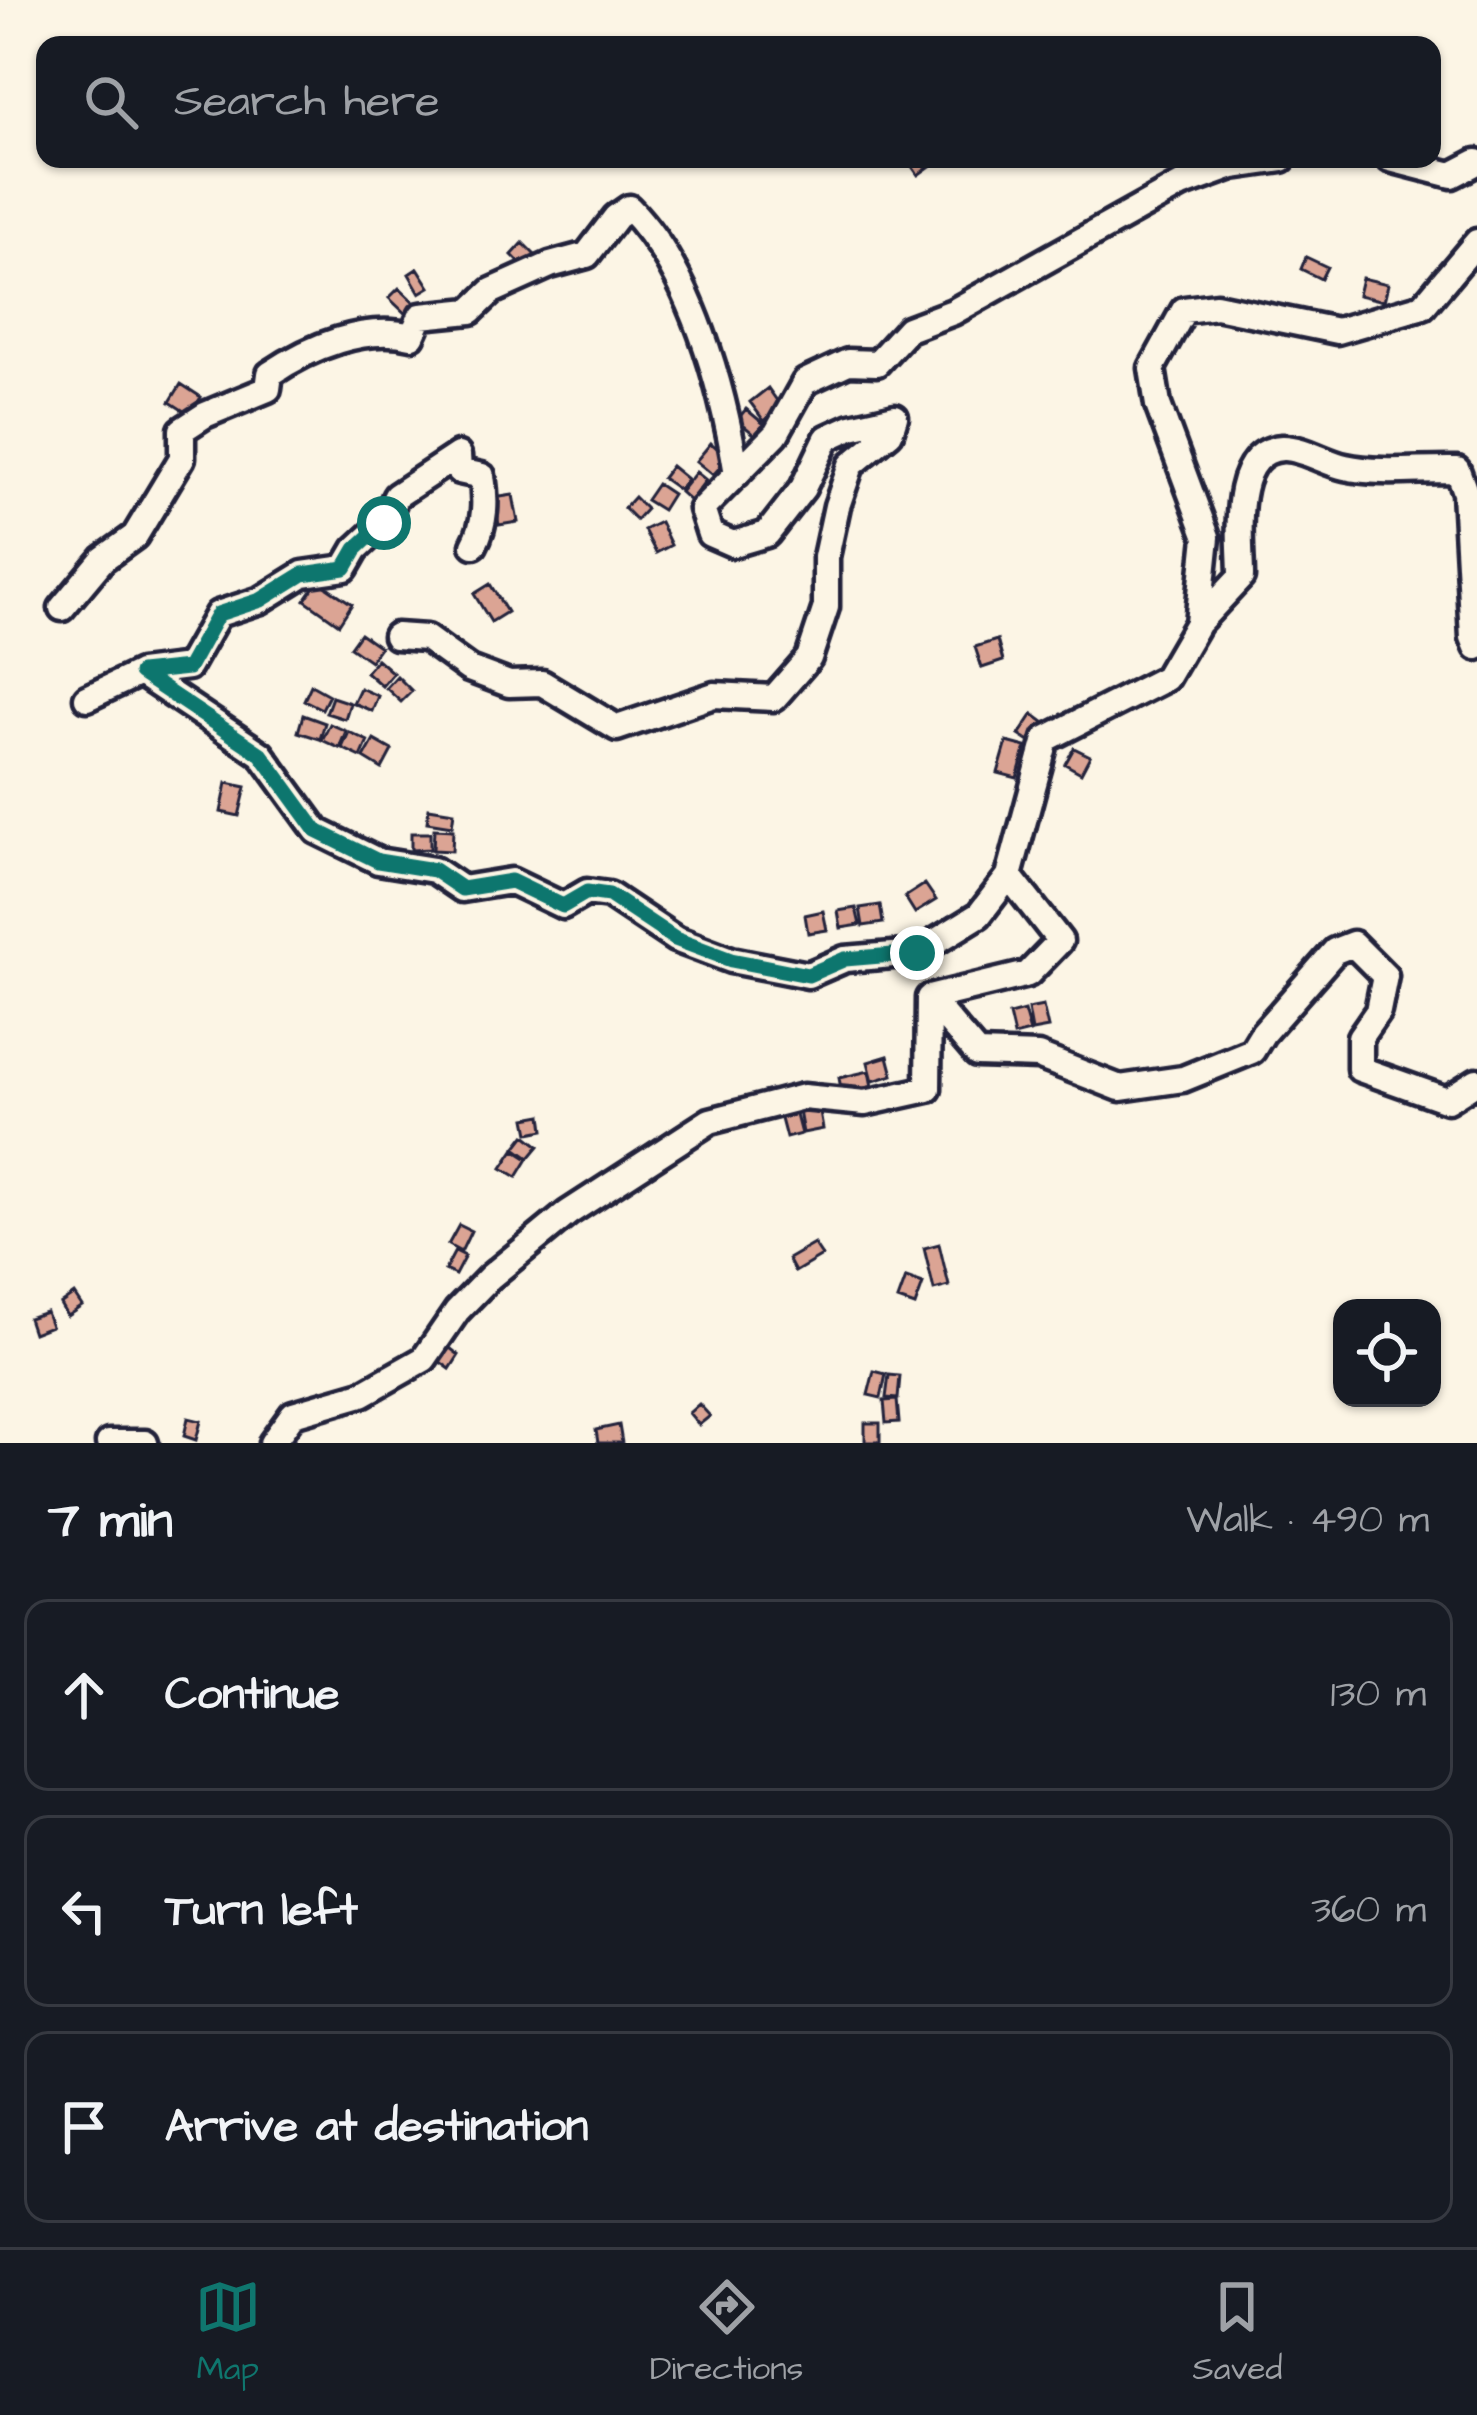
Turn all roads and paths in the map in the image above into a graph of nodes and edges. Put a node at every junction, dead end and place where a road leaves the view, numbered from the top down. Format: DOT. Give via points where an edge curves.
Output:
graph roads {
  1 [pos="1477,162"];
  2 [pos="1228,168"];
  3 [pos="1425,168"];
  4 [pos="1477,242"];
  5 [pos="737,474"];
  6 [pos="474,545"];
  7 [pos="62,608"];
  8 [pos="1198,623"];
  9 [pos="396,636"];
  10 [pos="1477,647"];
  11 [pos="140,673"];
  12 [pos="87,698"];
  13 [pos="1009,876"];
  14 [pos="929,998"];
  15 [pos="1477,1081"];
  16 [pos="109,1443"];
  17 [pos="145,1443"];
  18 [pos="272,1443"];
  1 -- 3 [label="street" via="1452,175"];
  2 -- 5 [label="street" via="908,329 877,363 848,362 805,382 776,434"];
  4 -- 8 [label="street" via="1424,306 1337,331 1216,306 1184,310 1152,368 1207,537"];
  5 -- 7 [label="street" via="727,408 694,317 629,208 587,254 492,291 471,311 422,316 412,335 388,330 322,347 270,374 268,389 182,430 182,458 135,536 103,559"];
  5 -- 9 [label="street" via="702,509 710,534 733,544 767,535 803,488 826,438 895,417 890,434 851,465 826,557 826,608 808,658 774,698 714,695 617,728 542,682 508,684 426,638"];
  6 -- 11 [label="street" via="482,531 482,476 459,472 458,455 396,496 345,568 303,574 218,614 188,668"];
  8 -- 10 [label="street" via="1241,578 1244,476 1260,457 1283,448 1345,467 1456,470 1465,492"];
  8 -- 13 [label="street" via="1166,678 1046,739"];
  11 -- 12 [label="street"];
  11 -- 13 [label="street" via="261,754 317,831 378,861 434,870 462,889 511,881 563,906 587,892 609,895 675,939 731,960 808,975 845,959 917,953 979,916"];
  13 -- 14 [label="street" via="1060,941 1028,974"];
  14 -- 15 [label="street" via="977,1054 1038,1056 1120,1088 1183,1079 1252,1051 1335,951 1353,944 1385,976 1378,1011 1360,1036 1360,1069 1447,1100"];
  14 -- 18 [label="street" via="928,1089 865,1103 803,1096 710,1121 568,1213 490,1276 424,1359 362,1394 292,1414"];
  16 -- 17 [label="street"];
}
